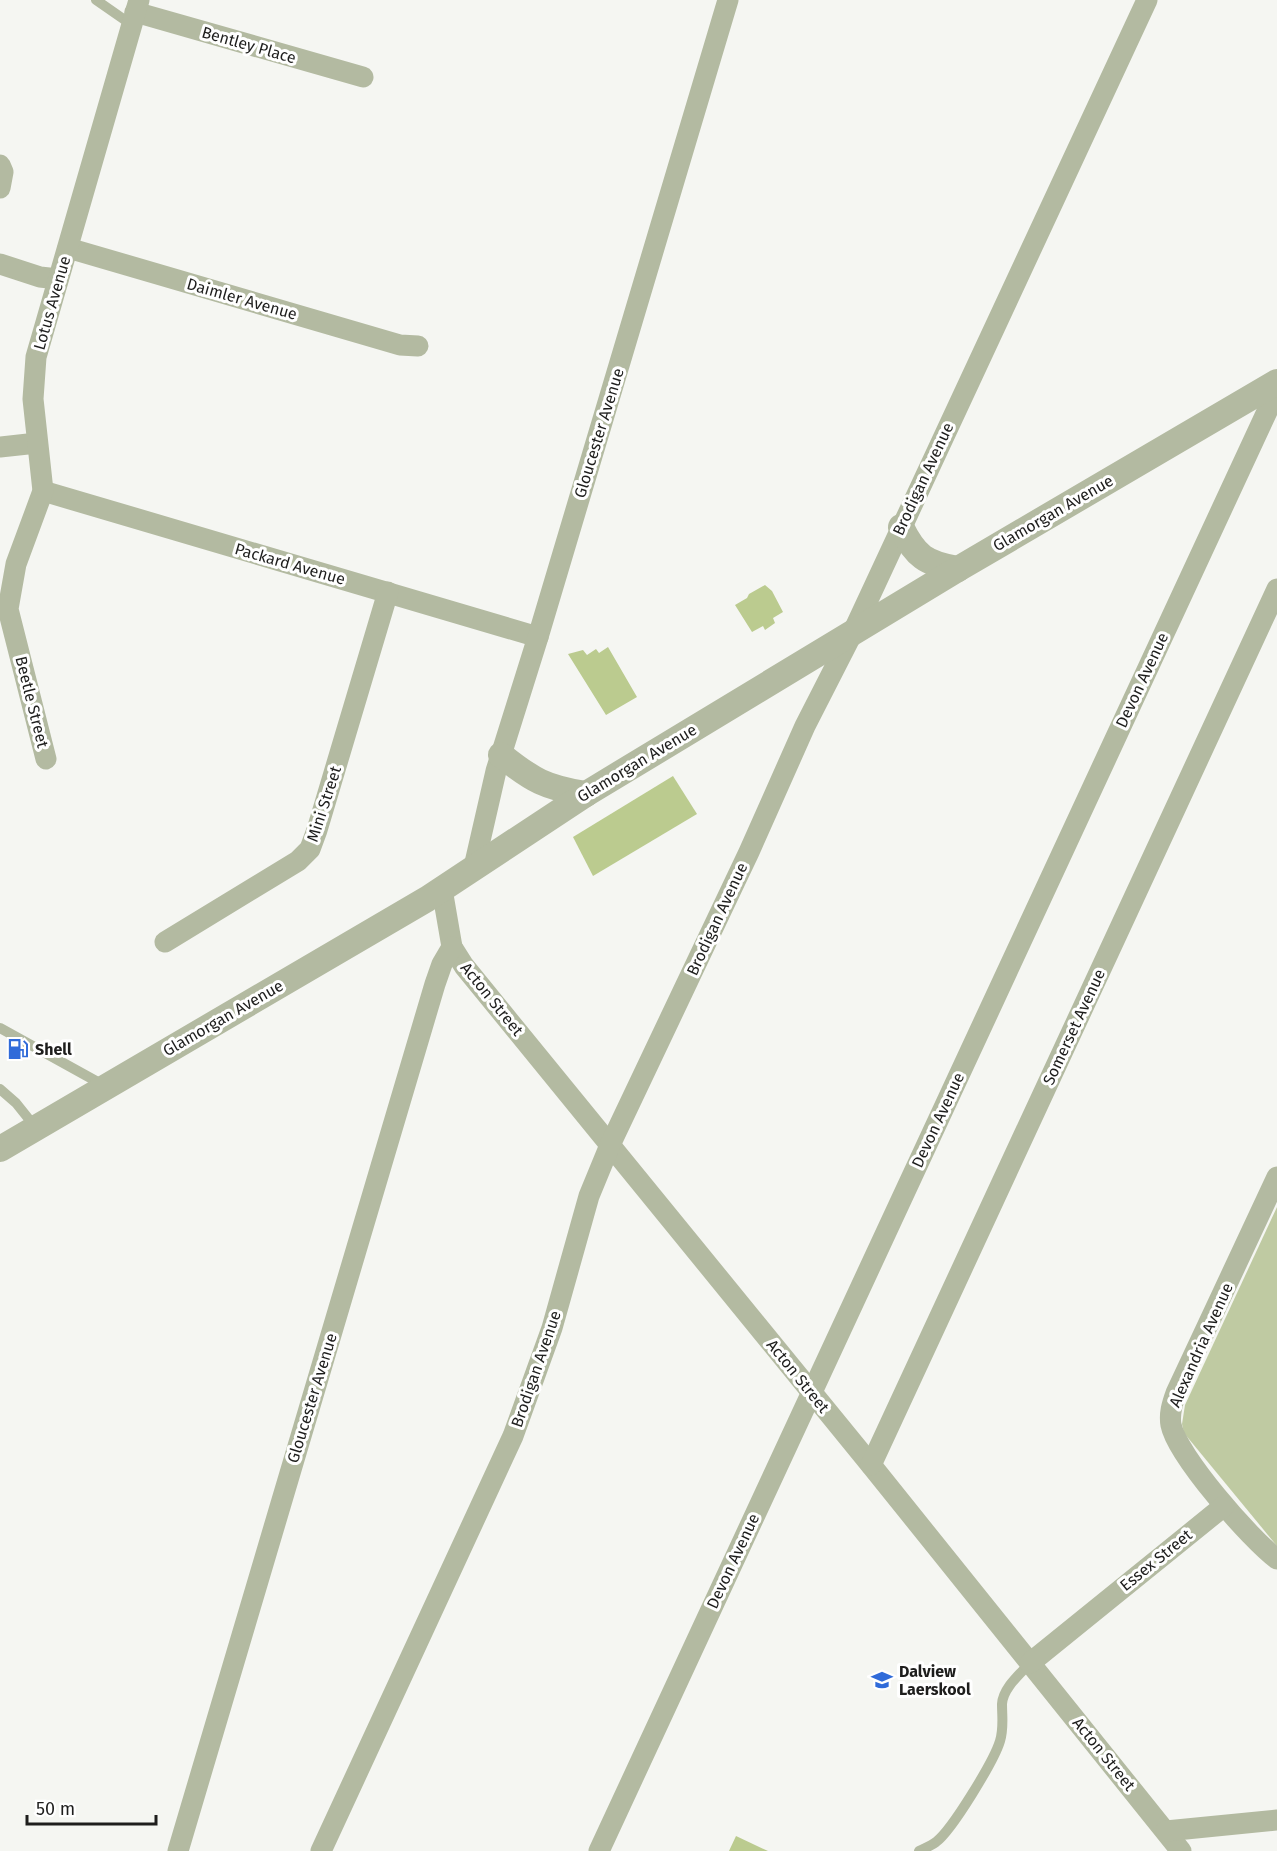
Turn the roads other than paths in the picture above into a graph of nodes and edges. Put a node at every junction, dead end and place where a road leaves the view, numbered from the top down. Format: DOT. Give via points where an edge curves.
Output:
graph roads {
  1 [pos="96,0"];
  2 [pos="728,0"];
  3 [pos="1147,0"];
  4 [pos="135,12"];
  5 [pos="363,77"];
  6 [pos="0,165"];
  7 [pos="0,188"];
  8 [pos="68,248"];
  9 [pos="0,264"];
  10 [pos="58,279"];
  11 [pos="418,346"];
  12 [pos="1277,382"];
  13 [pos="1277,390"];
  14 [pos="37,443"];
  15 [pos="0,447"];
  16 [pos="43,491"];
  17 [pos="901,527"];
  18 [pos="958,569"];
  19 [pos="1277,589"];
  20 [pos="388,592"];
  21 [pos="4,611"];
  22 [pos="853,632"];
  23 [pos="538,637"];
  24 [pos="501,755"];
  25 [pos="46,759"];
  26 [pos="586,794"];
  27 [pos="474,867"];
  28 [pos="442,889"];
  29 [pos="165,942"];
  30 [pos="452,947"];
  31 [pos="0,1028"];
  32 [pos="106,1087"];
  33 [pos="0,1089"];
  34 [pos="36,1128"];
  35 [pos="610,1145"];
  36 [pos="0,1149"];
  37 [pos="1277,1177"];
  38 [pos="811,1392"];
  39 [pos="871,1465"];
  40 [pos="1224,1506"];
  41 [pos="1277,1559"];
  42 [pos="1030,1662"];
  43 [pos="1277,1820"];
  44 [pos="1174,1844"];
  45 [pos="178,1851"];
  46 [pos="321,1851"];
  47 [pos="599,1851"];
  48 [pos="919,1851"];
  1 -- 4 [label="lane"];
  2 -- 23 [label="street, Gloucester Avenue"];
  3 -- 17 [label="street, Brodigan Avenue"];
  4 -- 5 [label="street, Bentley Place"];
  4 -- 8 [label="street, Lotus Avenue"];
  6 -- 7 [label="street"];
  8 -- 10 [label="street, Lotus Avenue"];
  8 -- 11 [label="street, Daimler Avenue" via="400,345"];
  9 -- 10 [label="street"];
  10 -- 14 [label="street, Lotus Avenue" via="36,357 33,399"];
  12 -- 18 [label="street, Glamorgan Avenue"];
  13 -- 38 [label="street, Devon Avenue"];
  14 -- 15 [label="street"];
  14 -- 16 [label="street, Lotus Avenue"];
  16 -- 20 [label="street, Packard Avenue"];
  16 -- 21 [label="street, Lotus Avenue" via="16,564"];
  17 -- 18 [label="street" via="918,555 940,566"];
  17 -- 22 [label="street, Brodigan Avenue"];
  18 -- 22 [label="street, Glamorgan Avenue"];
  19 -- 39 [label="street, Somerset Avenue"];
  20 -- 23 [label="street, Packard Avenue"];
  20 -- 29 [label="street, Mini Street" via="310,849 298,861"];
  21 -- 25 [label="street, Beetle Street"];
  22 -- 26 [label="street, Glamorgan Avenue"];
  22 -- 35 [label="street, Brodigan Avenue" via="805,726"];
  23 -- 24 [label="street, Gloucester Avenue"];
  24 -- 26 [label="street" via="545,786"];
  24 -- 27 [label="street, Gloucester Avenue"];
  26 -- 27 [label="street, Glamorgan Avenue"];
  27 -- 28 [label="street, Glamorgan Avenue"];
  28 -- 30 [label="street, Acton Street"];
  28 -- 32 [label="street, Glamorgan Avenue"];
  30 -- 35 [label="street, Acton Street"];
  30 -- 45 [label="street, Gloucester Avenue" via="435,984"];
  31 -- 32 [label="lane"];
  32 -- 34 [label="street, Glamorgan Avenue"];
  33 -- 34 [label="lane"];
  34 -- 36 [label="street, Glamorgan Avenue"];
  35 -- 38 [label="street, Acton Street"];
  35 -- 46 [label="street, Brodigan Avenue" via="589,1196 552,1328 513,1436"];
  37 -- 40 [label="street, Alexandria Avenue" via="1176,1393 1170,1417 1176,1440"];
  38 -- 39 [label="street, Acton Street"];
  38 -- 47 [label="street, Devon Avenue"];
  39 -- 42 [label="street, Acton Street"];
  40 -- 41 [label="street"];
  40 -- 42 [label="street, Essex Street"];
  42 -- 44 [label="street, Acton Street"];
  42 -- 48 [label="lane" via="1009,1686 1002,1702 1004,1723 1000,1742 983,1776 937,1842"];
  43 -- 44 [label="street"];
}
